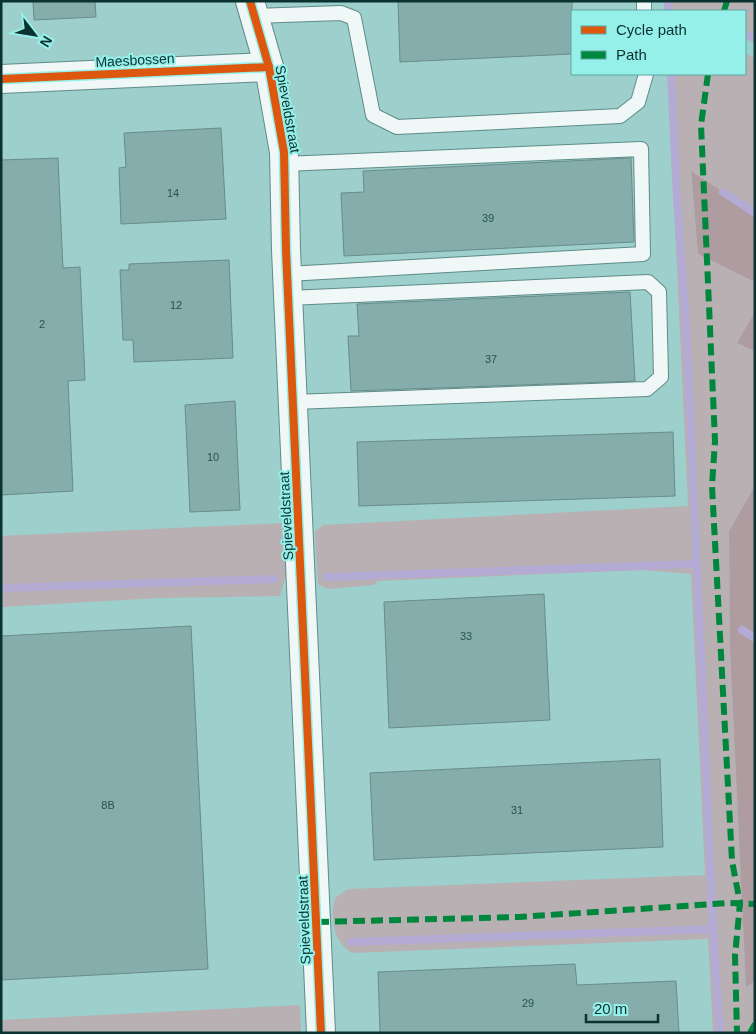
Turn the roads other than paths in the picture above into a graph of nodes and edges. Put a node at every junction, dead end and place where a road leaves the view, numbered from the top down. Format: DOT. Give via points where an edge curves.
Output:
graph roads {
  1 [pos="252,9"];
  2 [pos="269,67"];
  3 [pos="646,75"];
  4 [pos="1,79"];
  5 [pos="284,164"];
  6 [pos="288,286"];
  7 [pos="293,402"];
  8 [pos="321,1033"];
  1 -- 2 [label="street, Spieveldstraat"];
  1 -- 3 [label="lane" via="341,13 354,18 372,115 398,127 620,116 638,102"];
  2 -- 4 [label="street, Maesbossen"];
  2 -- 5 [label="street, Spieveldstraat"];
  5 -- 6 [label="street, Spieveldstraat"];
  5 -- 6 [label="lane" via="640,149 643,254"];
  6 -- 7 [label="street, Spieveldstraat"];
  6 -- 7 [label="lane" via="648,282 659,292 660,377 647,389"];
  7 -- 8 [label="street, Spieveldstraat"];
}
